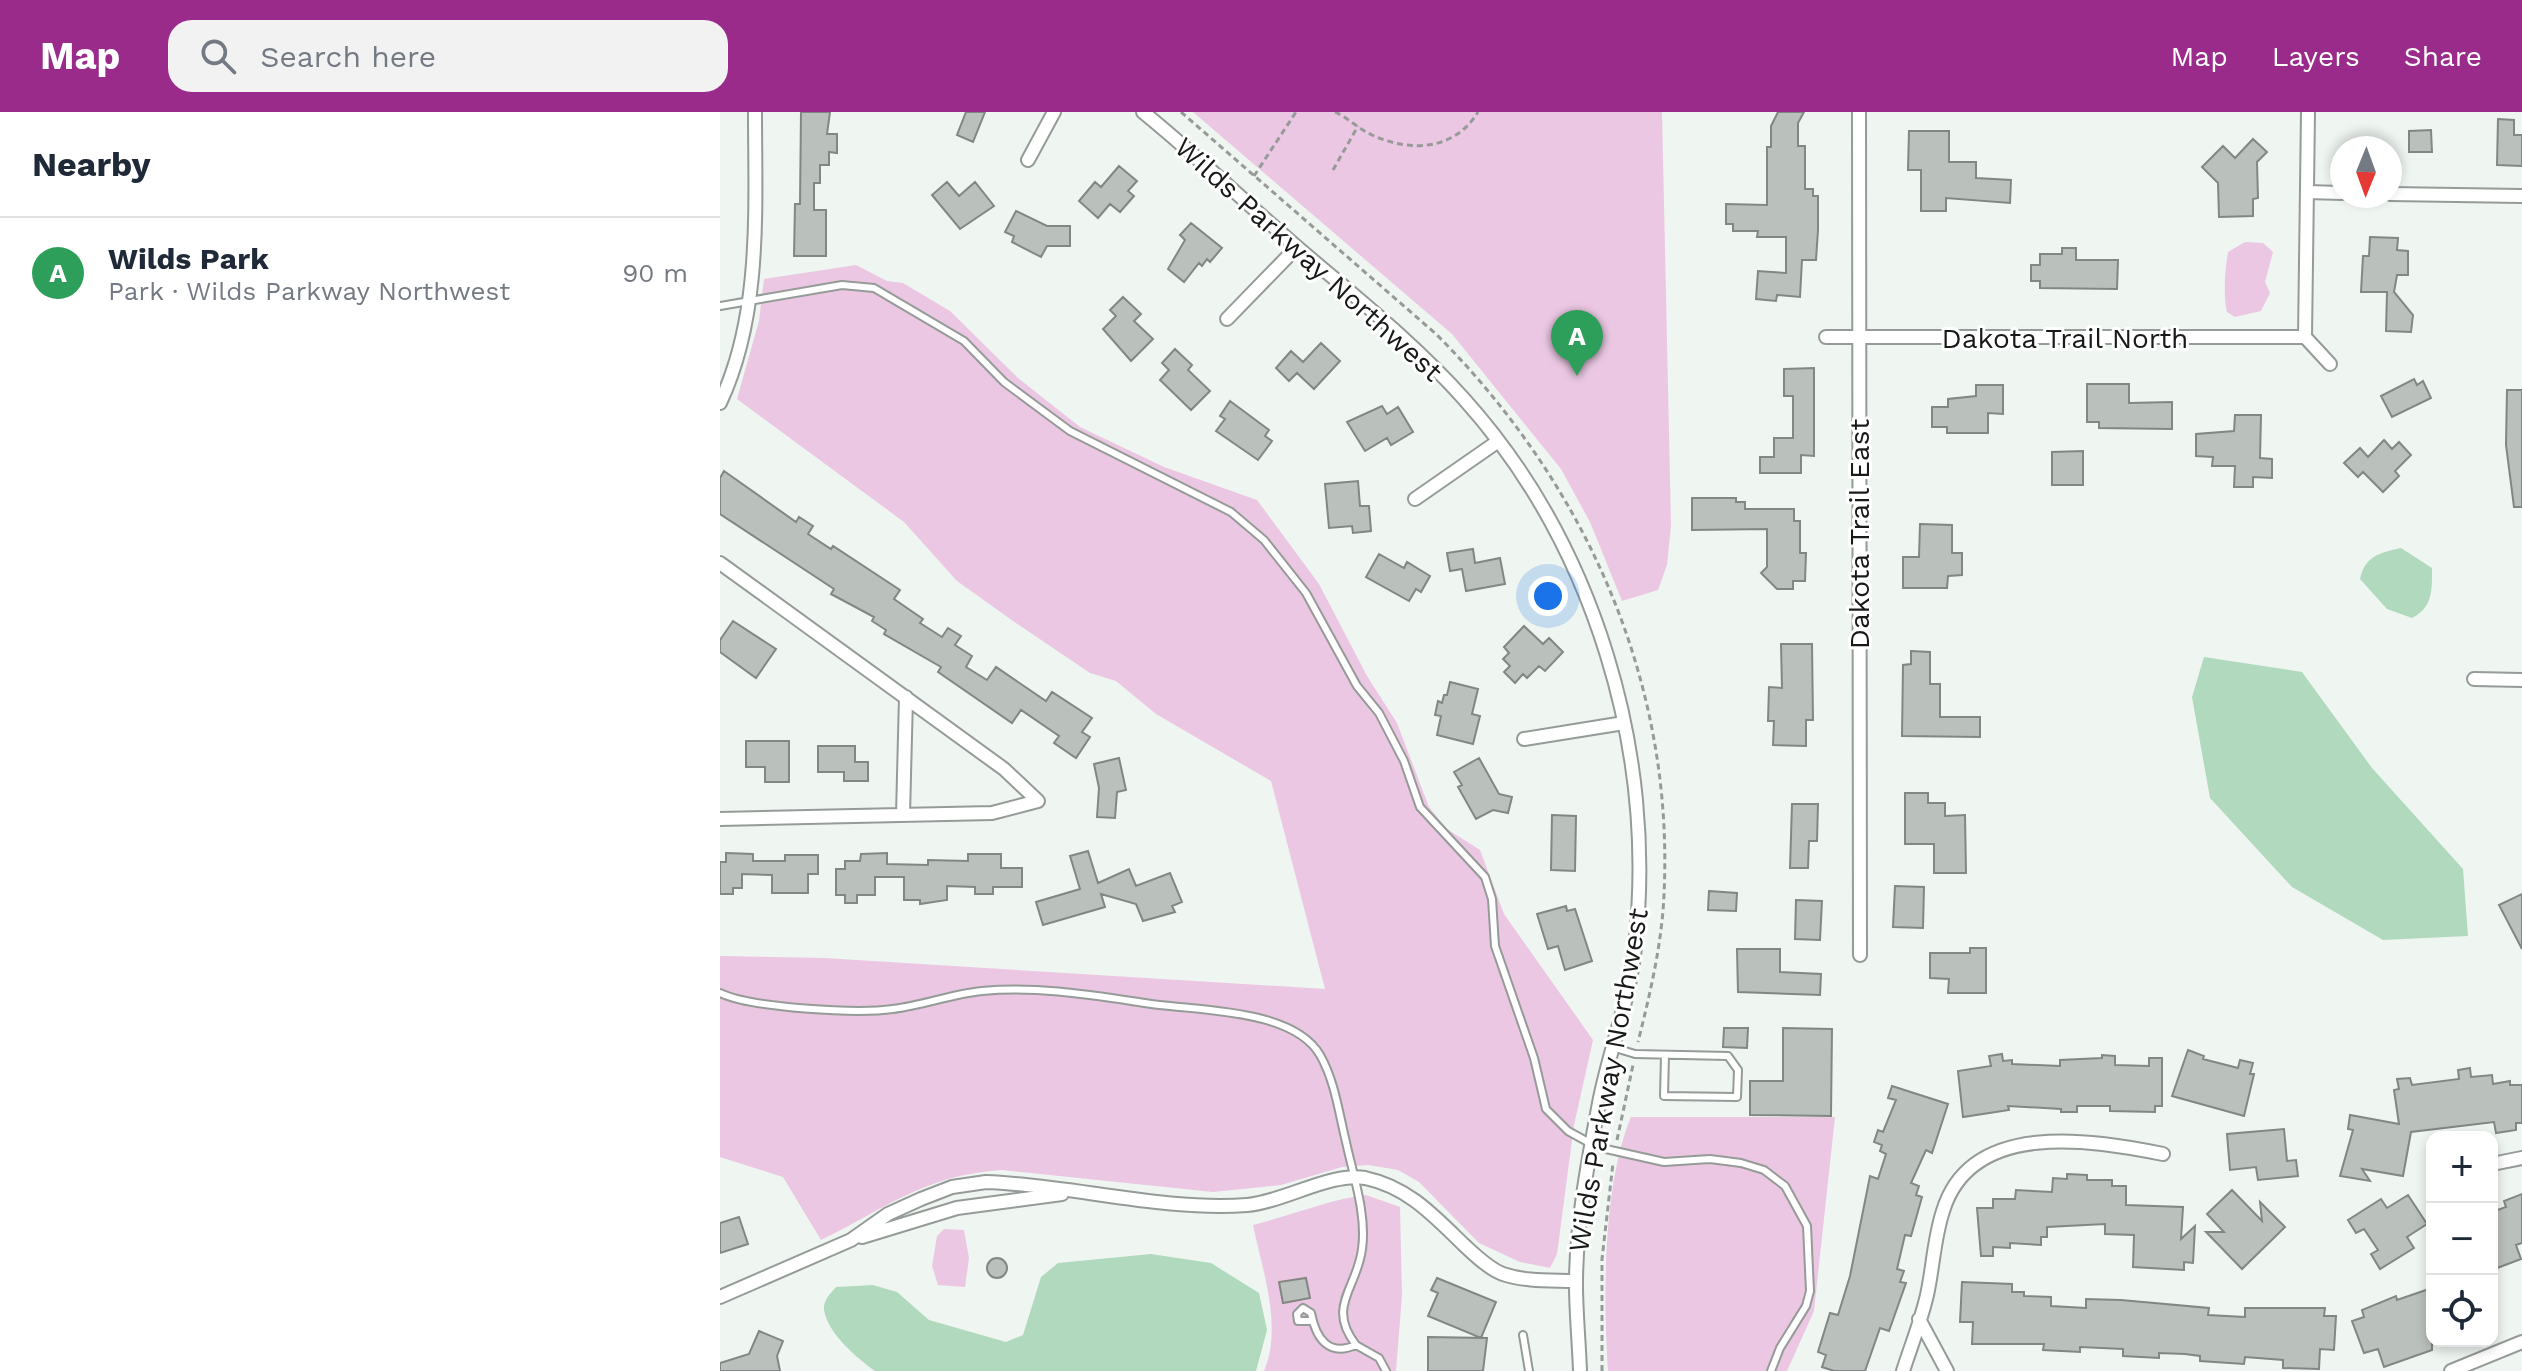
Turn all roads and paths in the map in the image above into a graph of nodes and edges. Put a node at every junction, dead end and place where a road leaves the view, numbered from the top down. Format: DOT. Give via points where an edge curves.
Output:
graph roads {
  1 [pos="755,112"];
  2 [pos="1054,112"];
  3 [pos="1143,112"];
  4 [pos="1181,112"];
  5 [pos="1296,112"];
  6 [pos="1335,112"];
  7 [pos="1478,112"];
  8 [pos="1859,112"];
  9 [pos="2308,112"];
  10 [pos="1358,126"];
  11 [pos="1028,160"];
  12 [pos="1333,170"];
  13 [pos="1254,176"];
  14 [pos="2307,192"];
  15 [pos="2330,193"];
  16 [pos="2402,194"];
  17 [pos="2522,196"];
  18 [pos="1297,247"];
  19 [pos="748,300"];
  20 [pos="720,306"];
  21 [pos="1227,319"];
  22 [pos="1826,337"];
  23 [pos="2305,337"];
  24 [pos="1858,338"];
  25 [pos="2330,364"];
  26 [pos="720,403"];
  27 [pos="1497,442"];
  28 [pos="1415,499"];
  29 [pos="720,563"];
  30 [pos="2474,679"];
  31 [pos="2522,680"];
  32 [pos="906,697"];
  33 [pos="1624,723"];
  34 [pos="1524,739"];
  35 [pos="903,815"];
  36 [pos="720,819"];
  37 [pos="1860,955"];
  38 [pos="720,993"];
  39 [pos="1612,1047"];
  40 [pos="1635,1054"];
  41 [pos="1665,1055"];
  42 [pos="1592,1145"];
  43 [pos="1615,1152"];
  44 [pos="2163,1154"];
  45 [pos="2522,1158"];
  46 [pos="2498,1163"];
  47 [pos="1354,1178"];
  48 [pos="1069,1193"];
  49 [pos="851,1240"];
  50 [pos="1576,1281"];
  51 [pos="720,1297"];
  52 [pos="1919,1319"];
  53 [pos="1313,1321"];
  54 [pos="1523,1335"];
  55 [pos="2522,1342"];
  56 [pos="1356,1345"];
  57 [pos="1386,1371"];
  58 [pos="1529,1371"];
  59 [pos="1580,1371"];
  60 [pos="1602,1371"];
  61 [pos="1771,1371"];
  62 [pos="1903,1371"];
  63 [pos="1947,1371"];
  64 [pos="2451,1371"];
  1 -- 19 [label="street"];
  2 -- 11 [label="street"];
  3 -- 18 [label="street, Wilds Parkway Northwest"];
  4 -- 13 [label="path"];
  5 -- 13 [label="path"];
  6 -- 10 [label="path"];
  7 -- 10 [label="path" via="1461,133 1432,146 1389,141"];
  8 -- 24 [label="street, Dakota Trail East"];
  9 -- 14 [label="street"];
  10 -- 12 [label="path"];
  13 -- 40 [label="path" via="1473,371 1526,434 1573,509 1613,599 1643,689 1658,761 1664,829 1657,965"];
  14 -- 15 [label="street"];
  14 -- 23 [label="street"];
  16 -- 17 [label="street"];
  18 -- 21 [label="street"];
  18 -- 27 [label="street, Wilds Parkway Northwest" via="1396,329 1466,401"];
  19 -- 20 [label="lane"];
  19 -- 26 [label="street"];
  19 -- 42 [label="lane" via="856,284 889,295 964,341 1004,382 1070,431 1231,512 1264,540 1306,593 1357,686 1379,713 1420,807 1485,877 1495,946 1534,1058 1541,1100 1556,1121"];
  22 -- 24 [label="street, Dakota Trail North"];
  23 -- 24 [label="street, Dakota Trail North"];
  23 -- 25 [label="street"];
  24 -- 37 [label="street, Dakota Trail East"];
  27 -- 28 [label="street"];
  27 -- 33 [label="street, Wilds Parkway Northwest" via="1554,528 1578,579 1611,668"];
  29 -- 32 [label="street"];
  30 -- 31 [label="street"];
  32 -- 35 [label="street"];
  32 -- 35 [label="street" via="1004,769 1038,801 992,813"];
  33 -- 34 [label="street"];
  33 -- 39 [label="street, Wilds Parkway Northwest" via="1634,771 1641,866 1635,952"];
  35 -- 36 [label="street"];
  38 -- 47 [label="lane" via="736,1001 774,1006 889,1010 960,993 1041,990 1245,1014 1284,1028 1319,1053"];
  39 -- 40 [label="lane"];
  39 -- 42 [label="street, Wilds Parkway Northwest"];
  40 -- 41 [label="lane"];
  40 -- 43 [label="path"];
  41 -- 41 [label="lane" via="1728,1056 1738,1070 1737,1097 1664,1096"];
  42 -- 43 [label="lane"];
  42 -- 50 [label="street, Wilds Parkway Northwest"];
  43 -- 60 [label="path" via="1602,1259"];
  43 -- 61 [label="lane" via="1664,1162 1741,1163 1764,1170 1785,1186 1807,1226 1810,1291"];
  44 -- 52 [label="street" via="2108,1143 2057,1142 2014,1146 1983,1157 1960,1180 1943,1209"];
  45 -- 46 [label="street"];
  47 -- 48 [label="street" via="1249,1205"];
  47 -- 50 [label="street" via="1408,1194 1500,1273"];
  47 -- 56 [label="lane" via="1363,1248 1341,1309 1346,1332"];
  48 -- 49 [label="street" via="957,1208"];
  48 -- 49 [label="street" via="1017,1183 952,1187 888,1214"];
  49 -- 51 [label="street"];
  50 -- 59 [label="street, Wilds Parkway Northwest"];
  52 -- 62 [label="street"];
  52 -- 63 [label="street"];
  53 -- 56 [label="lane" via="1327,1347"];
  54 -- 58 [label="lane"];
  55 -- 64 [label="street"];
  56 -- 57 [label="lane" via="1379,1358"];
}
